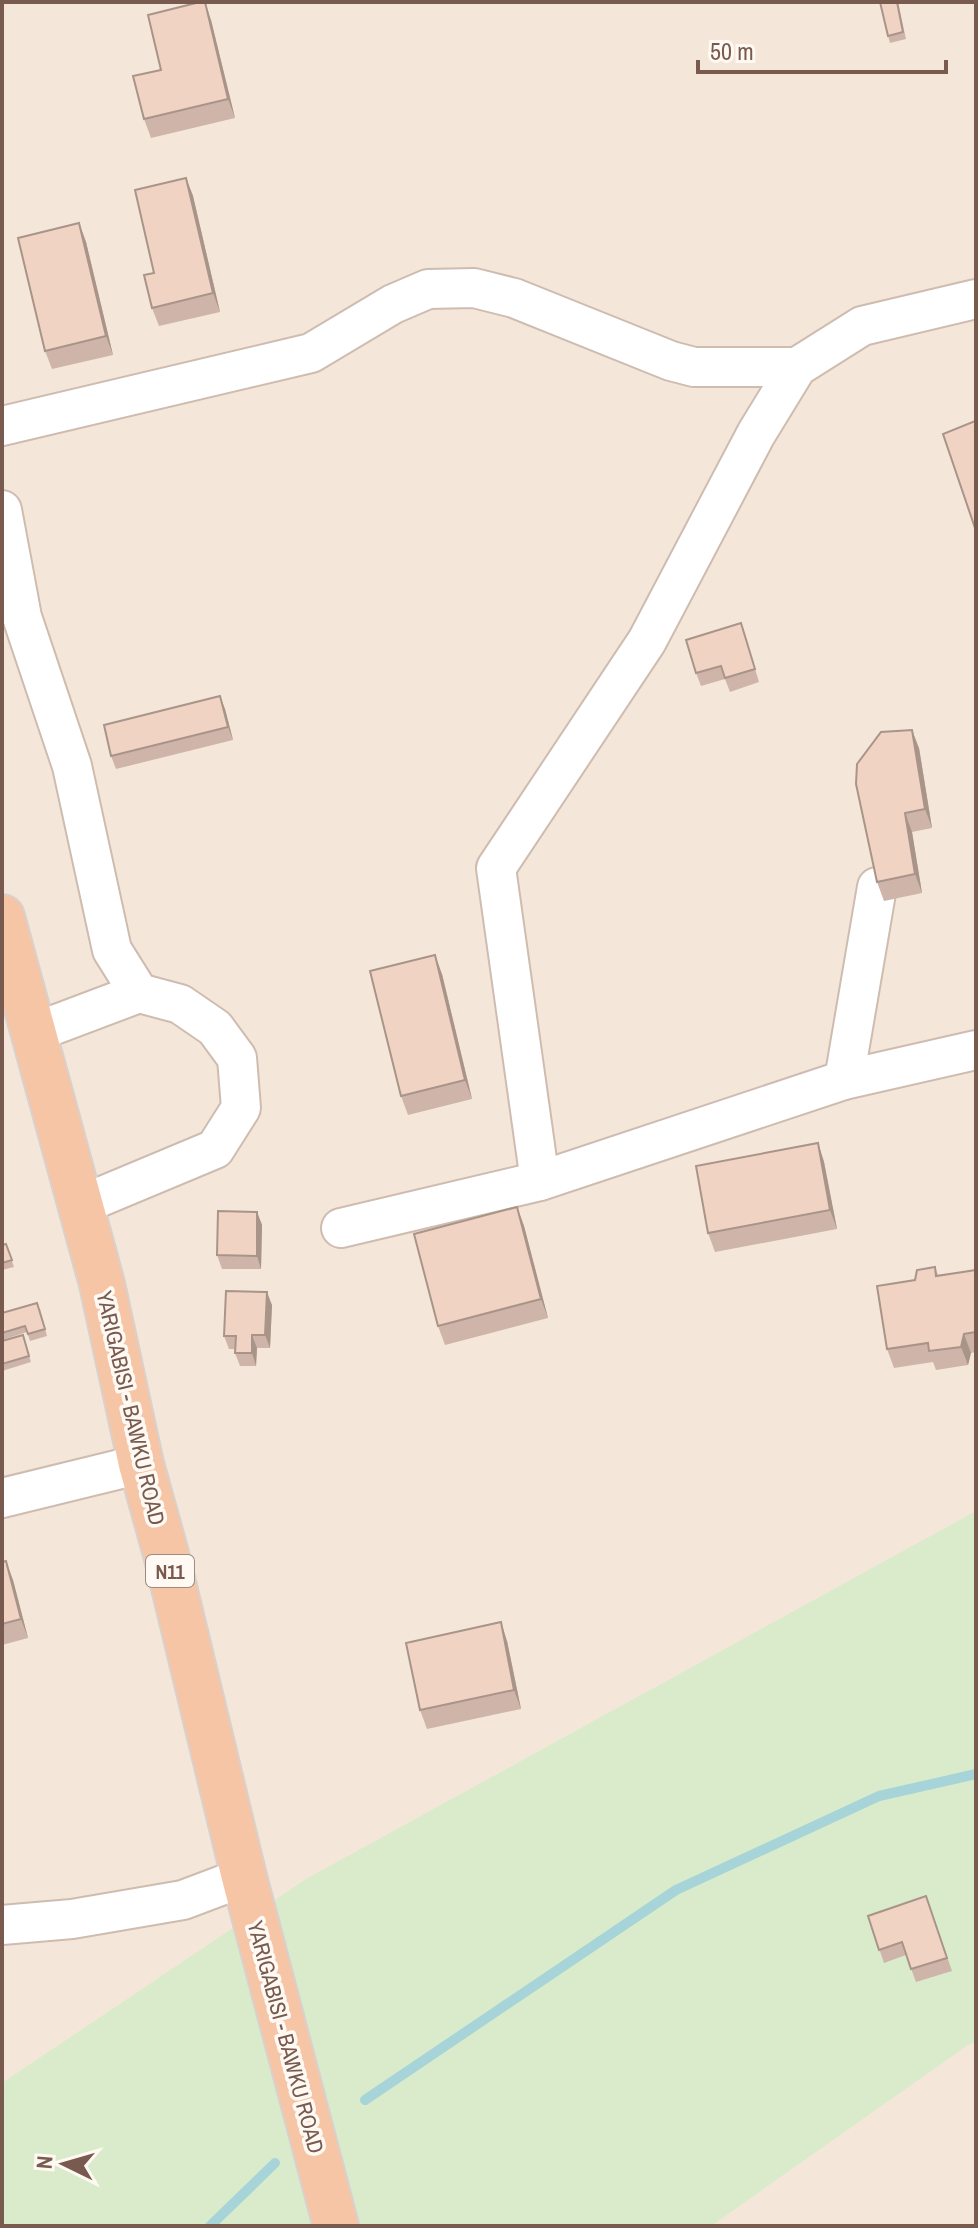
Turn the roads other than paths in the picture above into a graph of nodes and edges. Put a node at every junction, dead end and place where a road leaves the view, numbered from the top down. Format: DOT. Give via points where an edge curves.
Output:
graph roads {
  1 [pos="976,299"];
  2 [pos="797,367"];
  3 [pos="2,426"];
  4 [pos="2,510"];
  5 [pos="877,887"];
  6 [pos="3,923"];
  7 [pos="139,993"];
  8 [pos="33,1033"];
  9 [pos="976,1050"];
  10 [pos="844,1080"];
  11 [pos="540,1181"];
  12 [pos="81,1205"];
  13 [pos="341,1228"];
  14 [pos="141,1464"];
  15 [pos="2,1498"];
  16 [pos="244,1877"];
  17 [pos="2,1925"];
  18 [pos="336,2226"];
  1 -- 2 [label="street" via="862,326"];
  2 -- 3 [label="street" via="694,367 514,298 474,288 428,289 311,353"];
  2 -- 11 [label="street" via="647,641 496,868"];
  4 -- 7 [label="street" via="22,617 72,766 112,950"];
  5 -- 10 [label="street"];
  6 -- 8 [label="highway, YARIGABISI - BAWKU ROAD / N11"];
  7 -- 8 [label="street"];
  7 -- 12 [label="street" via="180,1004 215,1028 237,1058 241,1108 215,1149"];
  8 -- 12 [label="highway, YARIGABISI - BAWKU ROAD / N11"];
  9 -- 10 [label="street"];
  10 -- 11 [label="street"];
  11 -- 13 [label="street"];
  12 -- 14 [label="highway, YARIGABISI - BAWKU ROAD / N11"];
  14 -- 15 [label="street"];
  14 -- 16 [label="highway, YARIGABISI - BAWKU ROAD / N11"];
  16 -- 17 [label="street" via="183,1900"];
  16 -- 18 [label="highway, YARIGABISI - BAWKU ROAD / N11"];
}
